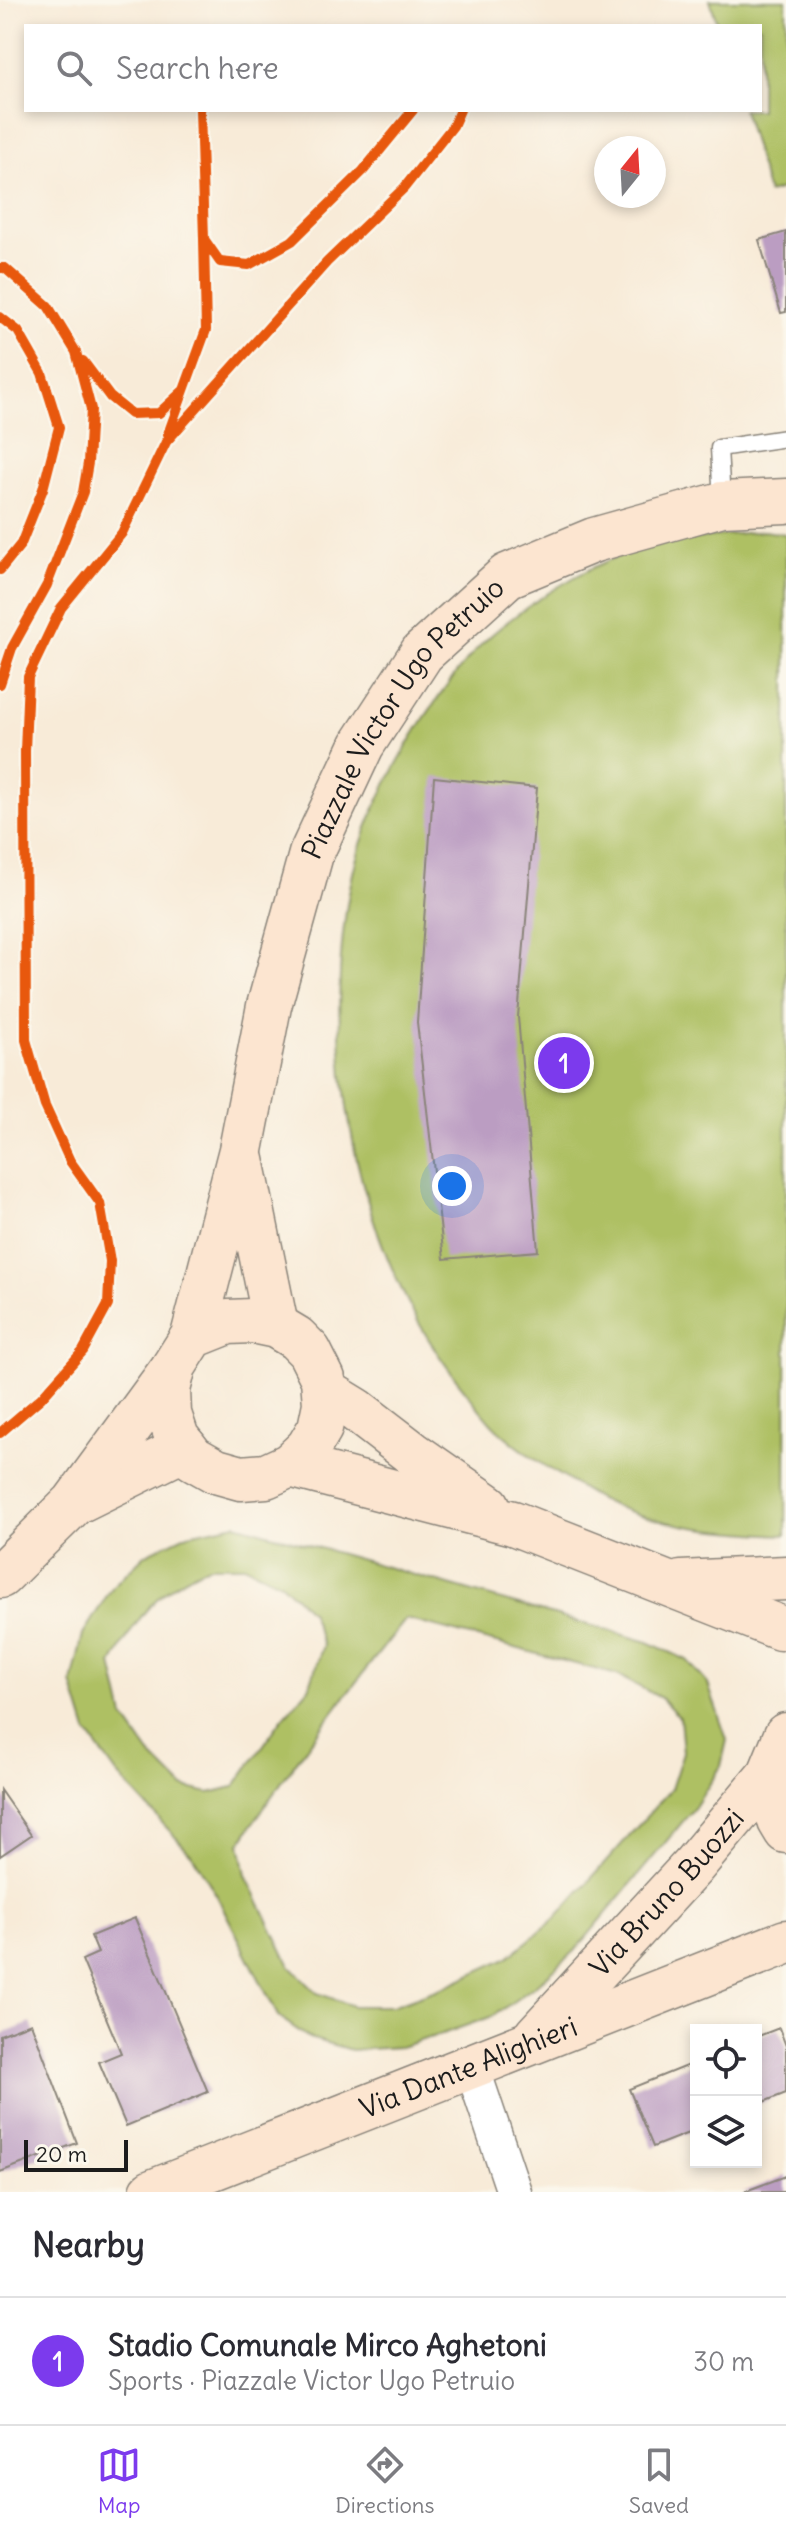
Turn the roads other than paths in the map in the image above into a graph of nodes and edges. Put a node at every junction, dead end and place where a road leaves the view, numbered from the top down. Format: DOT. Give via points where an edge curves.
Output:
graph roads {
  1 [pos="786,438"];
  2 [pos="786,501"];
  3 [pos="722,504"];
  4 [pos="241,1150"];
  5 [pos="276,1326"];
  6 [pos="184,1351"];
  7 [pos="325,1391"];
  8 [pos="185,1448"];
  9 [pos="290,1465"];
  10 [pos="74,1503"];
  11 [pos="513,1523"];
  12 [pos="0,1576"];
  13 [pos="786,1578"];
  14 [pos="667,1583"];
  15 [pos="784,1624"];
  16 [pos="778,1754"];
  17 [pos="786,1831"];
  18 [pos="786,1942"];
  19 [pos="527,2045"];
  20 [pos="472,2067"];
  21 [pos="152,2192"];
  22 [pos="514,2192"];
  1 -- 3 [label="lane" via="719,448"];
  2 -- 3 [label="street, Piazzale Victor Ugo Petruio"];
  3 -- 4 [label="street, Piazzale Victor Ugo Petruio" via="594,540 507,576 422,653 362,745 311,854 269,1006"];
  4 -- 5 [label="street, Piazzale Victor Ugo Petruio"];
  4 -- 6 [label="street, Piazzale Victor Ugo Petruio"];
  5 -- 6 [label="street" via="228,1322"];
  5 -- 7 [label="street" via="309,1351"];
  6 -- 8 [label="street, Piazzale Victor Ugo Petruio" via="168,1390 169,1414"];
  6 -- 10 [label="street"];
  7 -- 9 [label="street" via="320,1428"];
  7 -- 11 [label="street"];
  8 -- 9 [label="street, Piazzale Victor Ugo Petruio" via="216,1471 241,1478 266,1476"];
  8 -- 10 [label="street"];
  9 -- 11 [label="street"];
  10 -- 12 [label="street"];
  11 -- 14 [label="street"];
  13 -- 14 [label="street"];
  14 -- 15 [label="street"];
  16 -- 17 [label="street, Via Bruno Buozzi" via="780,1821"];
  16 -- 19 [label="street, Via Bruno Buozzi" via="693,1866"];
  18 -- 19 [label="street, Via Dante Alighieri"];
  19 -- 20 [label="street, Via Dante Alighieri"];
  20 -- 21 [label="street, Via Dante Alighieri"];
  20 -- 22 [label="street"];
}
